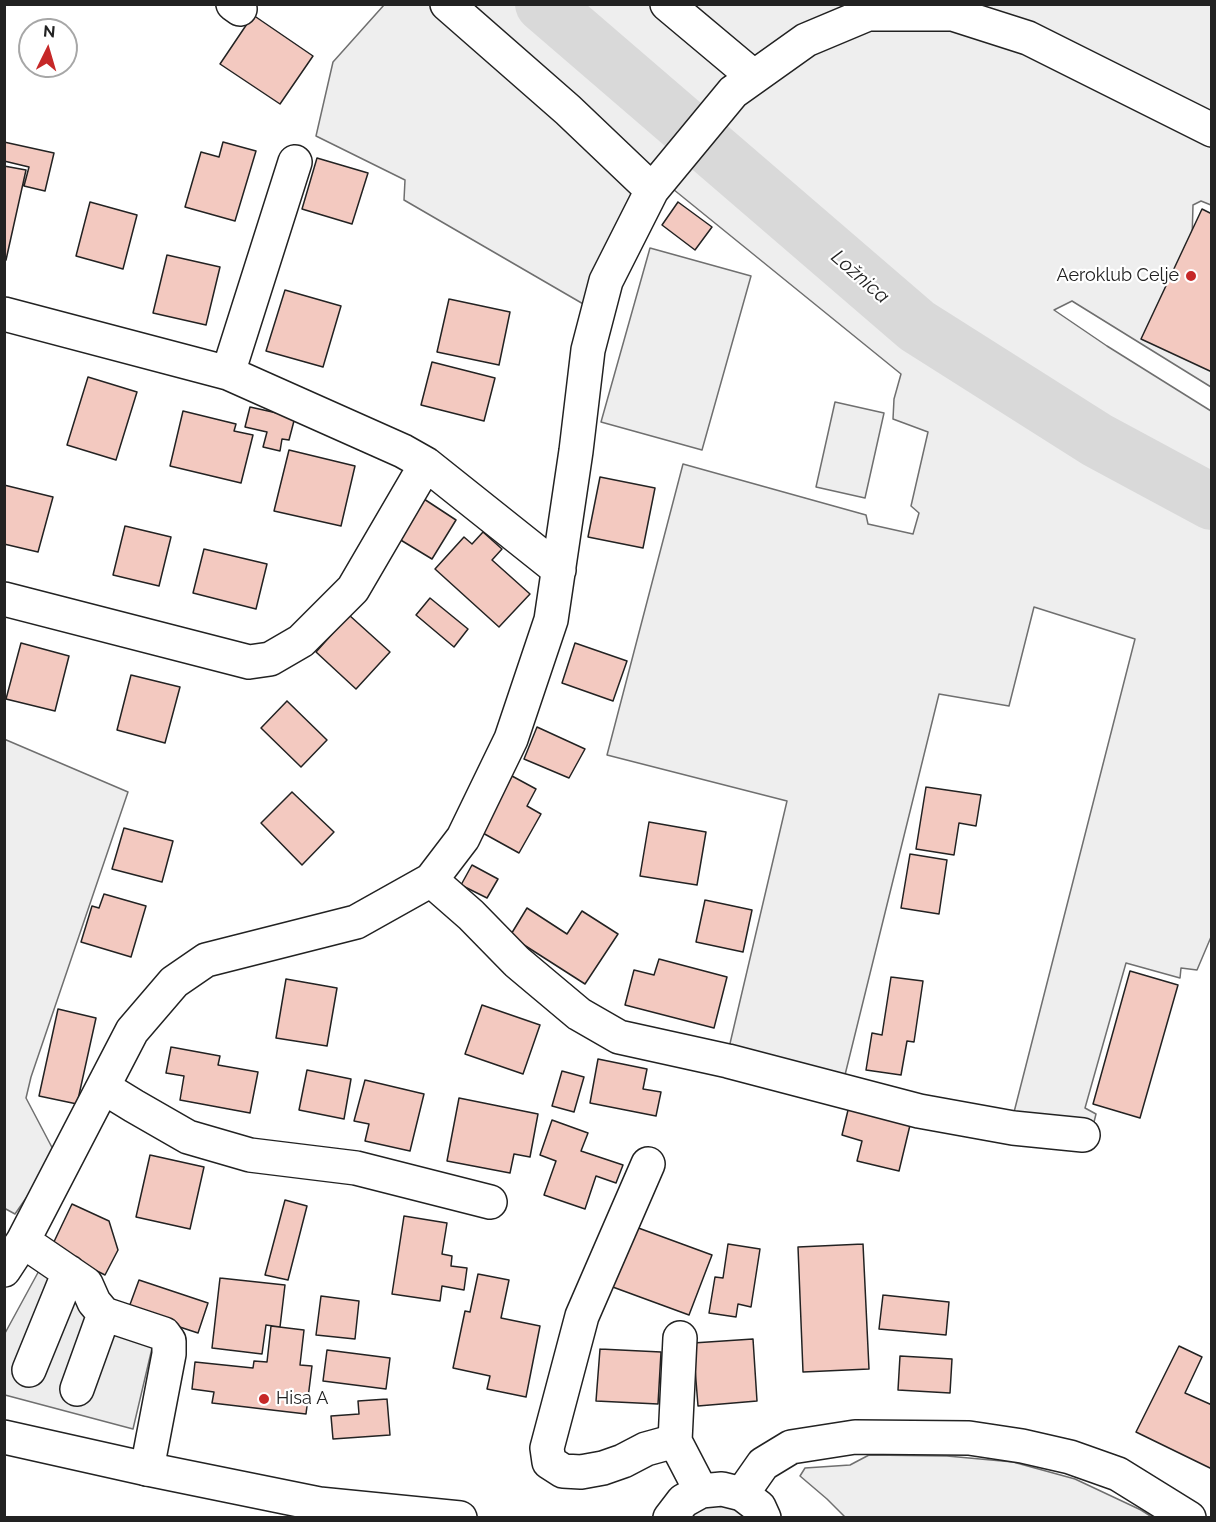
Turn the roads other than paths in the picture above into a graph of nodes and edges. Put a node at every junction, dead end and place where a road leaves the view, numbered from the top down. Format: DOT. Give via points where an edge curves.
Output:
graph roads {
  1 [pos="447,4"];
  2 [pos="667,4"];
  3 [pos="744,85"];
  4 [pos="1212,130"];
  5 [pos="295,162"];
  6 [pos="660,181"];
  7 [pos="4,314"];
  8 [pos="228,374"];
  9 [pos="426,464"];
  10 [pos="559,570"];
  11 [pos="4,599"];
  12 [pos="431,880"];
  13 [pos="103,1087"];
  14 [pos="1083,1135"];
  15 [pos="648,1164"];
  16 [pos="490,1202"];
  17 [pos="23,1241"];
  18 [pos="4,1270"];
  19 [pos="69,1272"];
  20 [pos="104,1314"];
  21 [pos="680,1338"];
  22 [pos="29,1370"];
  23 [pos="77,1389"];
  24 [pos="4,1437"];
  25 [pos="675,1441"];
  26 [pos="147,1469"];
  27 [pos="701,1491"];
  28 [pos="742,1494"];
  29 [pos="318,1511"];
  30 [pos="460,1518"];
  31 [pos="670,1518"];
  32 [pos="764,1518"];
  33 [pos="1189,1518"];
  1 -- 6 [label="street" via="568,110"];
  2 -- 3 [label="street"];
  3 -- 4 [label="street" via="806,40 868,14 953,14 1028,38"];
  3 -- 6 [label="street"];
  5 -- 8 [label="street"];
  6 -- 10 [label="street" via="606,281 588,350"];
  7 -- 8 [label="street"];
  8 -- 9 [label="street"];
  9 -- 10 [label="street"];
  9 -- 11 [label="street" via="353,589 301,640 270,659 249,662"];
  10 -- 12 [label="street" via="551,620 512,739 463,838"];
  12 -- 13 [label="street" via="356,921 206,960 174,982 132,1031"];
  12 -- 14 [label="street" via="561,999 619,1037 919,1111 1013,1128"];
  13 -- 16 [label="street" via="188,1137 250,1155 356,1168"];
  13 -- 17 [label="street"];
  15 -- 25 [label="street" via="582,1316 547,1448 549,1462 563,1471 580,1472 603,1468"];
  17 -- 18 [label="street"];
  17 -- 19 [label="street"];
  19 -- 20 [label="street" via="86,1284"];
  19 -- 22 [label="street"];
  20 -- 23 [label="street"];
  20 -- 26 [label="street" via="164,1334 169,1341"];
  21 -- 25 [label="street"];
  24 -- 26 [label="street"];
  25 -- 27 [label="street"];
  26 -- 29 [label="street"];
  27 -- 28 [label="street" via="722,1489"];
  27 -- 31 [label="street" via="683,1501"];
  28 -- 32 [label="street" via="759,1508"];
  28 -- 33 [label="street" via="763,1464 791,1447 855,1437 969,1438 1061,1455 1118,1474"];
  29 -- 30 [label="street"];
}
